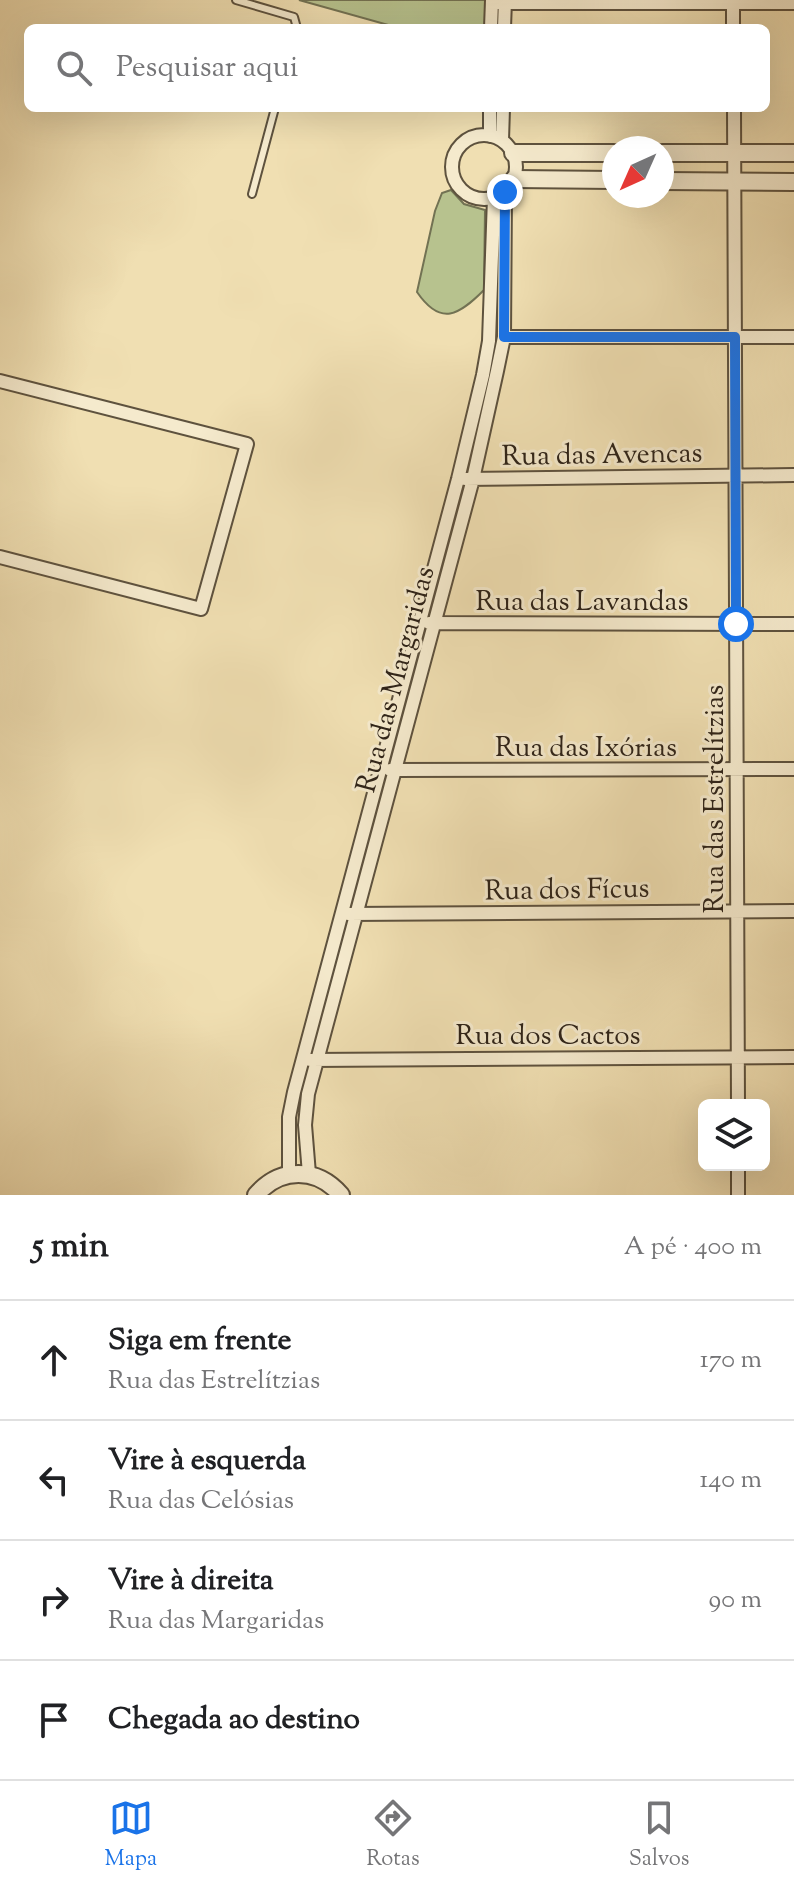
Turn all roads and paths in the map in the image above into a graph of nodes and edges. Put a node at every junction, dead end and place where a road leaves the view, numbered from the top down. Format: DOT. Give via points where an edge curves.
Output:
graph roads {
  1 [pos="236,0"];
  2 [pos="733,1"];
  3 [pos="498,2"];
  4 [pos="794,3"];
  5 [pos="296,24"];
  6 [pos="492,24"];
  7 [pos="503,24"];
  8 [pos="733,24"];
  9 [pos="274,112"];
  10 [pos="491,112"];
  11 [pos="503,112"];
  12 [pos="734,112"];
  13 [pos="501,143"];
  14 [pos="602,152"];
  15 [pos="674,153"];
  16 [pos="734,153"];
  17 [pos="794,153"];
  18 [pos="602,181"];
  19 [pos="674,181"];
  20 [pos="734,181"];
  21 [pos="794,182"];
  22 [pos="504,190"];
  23 [pos="252,194"];
  24 [pos="504,337"];
  25 [pos="735,337"];
  26 [pos="794,337"];
  27 [pos="0,381"];
  28 [pos="735,475"];
  29 [pos="794,475"];
  30 [pos="458,479"];
  31 [pos="473,479"];
  32 [pos="0,557"];
  33 [pos="418,623"];
  34 [pos="434,623"];
  35 [pos="736,624"];
  36 [pos="794,624"];
  37 [pos="736,769"];
  38 [pos="794,769"];
  39 [pos="378,770"];
  40 [pos="395,770"];
  41 [pos="737,911"];
  42 [pos="794,911"];
  43 [pos="341,914"];
  44 [pos="356,914"];
  45 [pos="738,1057"];
  46 [pos="794,1057"];
  47 [pos="303,1060"];
  48 [pos="317,1060"];
  49 [pos="738,1099"];
  50 [pos="738,1171"];
  51 [pos="289,1174"];
  52 [pos="309,1174"];
  53 [pos="256,1195"];
  54 [pos="341,1195"];
  55 [pos="738,1195"];
  1 -- 5 [label="lane" via="294,17"];
  2 -- 3 [label="street"];
  2 -- 4 [label="street"];
  2 -- 8 [label="street"];
  3 -- 6 [label="street"];
  3 -- 7 [label="street"];
  9 -- 23 [label="lane"];
  10 -- 13 [label="street"];
  11 -- 13 [label="street"];
  12 -- 16 [label="street, Rua das Estrelítzias"];
  13 -- 14 [label="street"];
  13 -- 22 [label="street" via="516,171"];
  13 -- 22 [label="street" via="480,135 463,143 452,169 466,194 484,199"];
  15 -- 16 [label="street"];
  16 -- 17 [label="street"];
  16 -- 20 [label="street, Rua das Estrelítzias"];
  18 -- 22 [label="street"];
  19 -- 20 [label="street"];
  20 -- 21 [label="street"];
  20 -- 25 [label="street, Rua das Estrelítzias"];
  22 -- 24 [label="street, Rua das Margaridas"];
  22 -- 30 [label="street, Rua das Margaridas" via="489,341"];
  24 -- 25 [label="street"];
  24 -- 31 [label="street, Rua das Margaridas"];
  25 -- 26 [label="street"];
  25 -- 28 [label="street, Rua das Estrelítzias"];
  27 -- 32 [label="street" via="247,444 201,609"];
  28 -- 29 [label="street, Rua das Avencas"];
  28 -- 31 [label="street, Rua das Avencas"];
  28 -- 35 [label="street, Rua das Estrelítzias"];
  30 -- 31 [label="street, Rua das Avencas"];
  30 -- 33 [label="street, Rua das Margaridas"];
  31 -- 34 [label="street, Rua das Margaridas"];
  33 -- 34 [label="street, Rua das Lavandas"];
  33 -- 39 [label="street, Rua das Margaridas"];
  34 -- 35 [label="street, Rua das Lavandas"];
  34 -- 40 [label="street, Rua das Margaridas"];
  35 -- 36 [label="street, Rua das Lavandas"];
  35 -- 37 [label="street, Rua das Estrelítzias"];
  37 -- 38 [label="street, Rua das Ixórias"];
  37 -- 40 [label="street, Rua das Ixórias"];
  37 -- 41 [label="street, Rua das Estrelítzias"];
  39 -- 40 [label="street, Rua das Ixórias"];
  39 -- 43 [label="street, Rua das Margaridas"];
  40 -- 44 [label="street, Rua das Margaridas"];
  41 -- 42 [label="street, Rua dos Fícus"];
  41 -- 44 [label="street, Rua dos Fícus"];
  41 -- 45 [label="street, Rua das Estrelítzias"];
  43 -- 44 [label="street, Rua dos Fícus"];
  43 -- 47 [label="street, Rua das Margaridas"];
  44 -- 48 [label="street, Rua das Margaridas"];
  45 -- 46 [label="street, Rua dos Cactos"];
  45 -- 48 [label="street, Rua dos Cactos"];
  45 -- 49 [label="street, Rua das Estrelítzias"];
  47 -- 48 [label="street, Rua dos Cactos"];
  47 -- 51 [label="street, Rua das Margaridas" via="289,1117"];
  48 -- 52 [label="street, Rua das Margaridas" via="305,1125"];
  50 -- 55 [label="street"];
  51 -- 52 [label="street"];
  51 -- 53 [label="street" via="272,1180"];
  52 -- 54 [label="street"];
}
